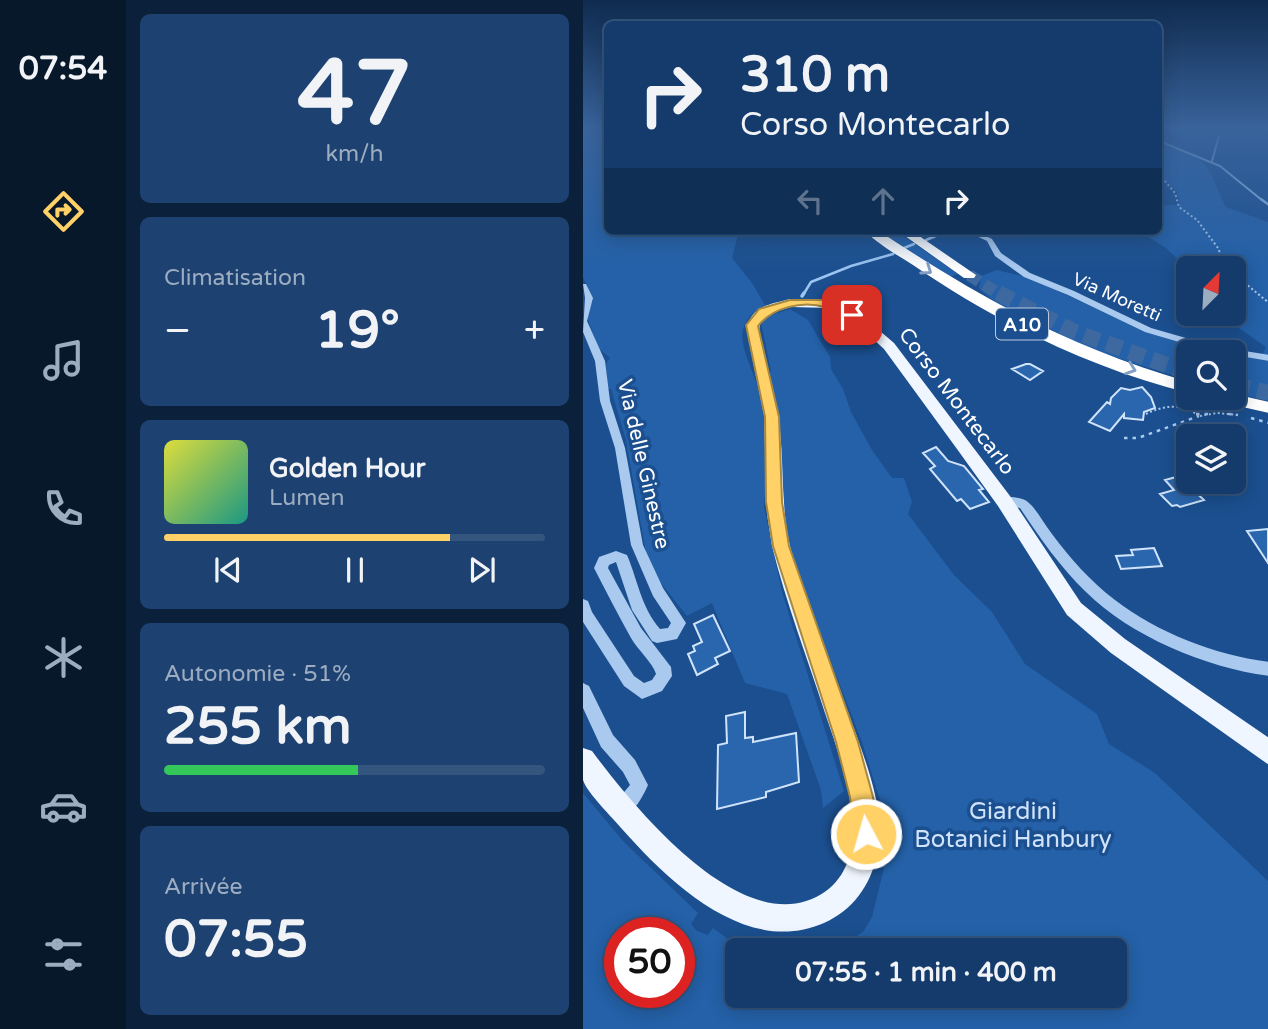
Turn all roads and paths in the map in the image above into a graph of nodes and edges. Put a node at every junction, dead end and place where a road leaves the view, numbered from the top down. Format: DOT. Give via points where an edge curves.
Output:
graph roads {
  1 [pos="1162,178"];
  2 [pos="877,235"];
  3 [pos="910,235"];
  4 [pos="978,235"];
  5 [pos="1220,256"];
  6 [pos="969,275"];
  7 [pos="1246,282"];
  8 [pos="583,285"];
  9 [pos="1268,303"];
  10 [pos="583,322"];
  11 [pos="1268,358"];
  12 [pos="1176,384"];
  13 [pos="1246,403"];
  14 [pos="1268,408"];
  15 [pos="1146,414"];
  16 [pos="1199,416"];
  17 [pos="1268,423"];
  18 [pos="1124,438"];
  19 [pos="1004,502"];
  20 [pos="583,605"];
  21 [pos="1268,669"];
  22 [pos="583,691"];
  23 [pos="1268,753"];
  24 [pos="583,760"];
  25 [pos="621,809"];
  1 -- 5 [label="path" via="1179,207 1197,220"];
  2 -- 12 [label="highway, A10, one-way" via="960,290 1041,333"];
  3 -- 6 [label="highway"];
  4 -- 11 [label="street, Via Moretti" via="990,240 998,254 1027,275 1148,330 1213,349"];
  7 -- 9 [label="path"];
  8 -- 10 [label="street, Via delle Ginestre" via="589,298"];
  10 -- 20 [label="street, Via delle Ginestre" via="601,360 605,401 620,447 641,558 678,620 679,627 672,634 657,636 646,623 622,559 616,556 604,561 601,568 636,635 663,667 664,677 657,686 642,691 629,681"];
  13 -- 14 [label="highway"];
  15 -- 16 [label="path" via="1186,407"];
  16 -- 17 [label="path" via="1245,415"];
  16 -- 18 [label="path" via="1138,438"];
  19 -- 21 [label="street" via="1024,505 1090,589 1136,624 1215,658"];
  19 -- 23 [label="main road, Corso Montecarlo" via="1074,609"];
  19 -- 25 [label="main road, Corso Montecarlo" via="889,346 863,323 832,305 806,302 770,308 758,316 752,325 772,417 776,523 858,782 866,834 856,878 828,909 796,919 759,916 698,881"];
  22 -- 25 [label="street" via="607,741 639,785"];
  24 -- 25 [label="main road"];
}
